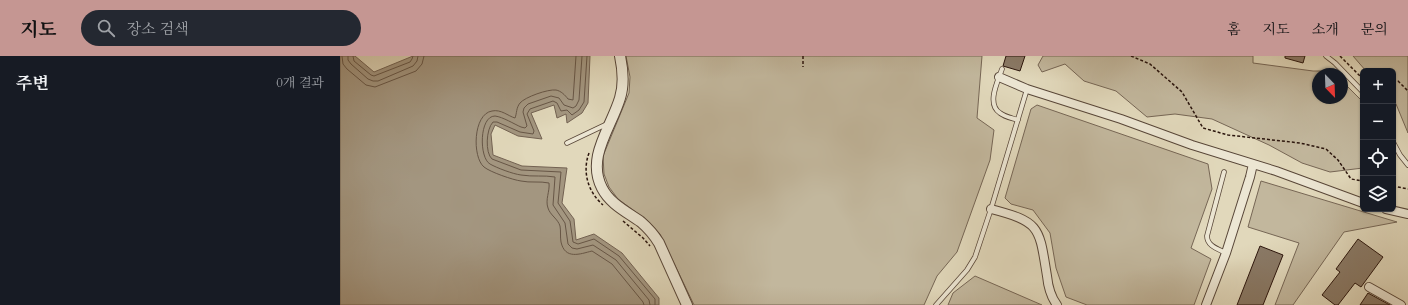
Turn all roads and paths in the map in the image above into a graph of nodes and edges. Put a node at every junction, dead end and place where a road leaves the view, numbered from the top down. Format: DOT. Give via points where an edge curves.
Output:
graph roads {
  1 [pos="620,56"];
  2 [pos="802,56"];
  3 [pos="1131,56"];
  4 [pos="1326,56"];
  5 [pos="1340,56"];
  6 [pos="803,67"];
  7 [pos="1000,73"];
  8 [pos="1360,75"];
  9 [pos="1396,82"];
  10 [pos="1027,89"];
  11 [pos="1360,89"];
  12 [pos="1408,91"];
  13 [pos="1018,120"];
  14 [pos="609,123"];
  15 [pos="567,144"];
  16 [pos="1396,148"];
  17 [pos="590,149"];
  18 [pos="1252,164"];
  19 [pos="1408,165"];
  20 [pos="1224,172"];
  21 [pos="1360,180"];
  22 [pos="1396,187"];
  23 [pos="1408,189"];
  24 [pos="1360,202"];
  25 [pos="606,208"];
  26 [pos="991,209"];
  27 [pos="1396,212"];
  28 [pos="1408,215"];
  29 [pos="621,220"];
  30 [pos="653,249"];
  31 [pos="1226,253"];
  32 [pos="1369,287"];
  33 [pos="687,305"];
  34 [pos="936,305"];
  35 [pos="1057,305"];
  36 [pos="1206,305"];
  37 [pos="1401,305"];
  1 -- 14 [label="street" via="622,90"];
  2 -- 6 [label="path"];
  3 -- 21 [label="path" via="1150,64 1182,92 1203,128 1326,149 1351,178"];
  4 -- 11 [label="lane"];
  5 -- 8 [label="path"];
  7 -- 10 [label="street"];
  7 -- 13 [label="lane" via="993,97 994,107 1001,114"];
  9 -- 12 [label="path"];
  10 -- 13 [label="lane"];
  10 -- 18 [label="street" via="1121,118"];
  13 -- 26 [label="lane"];
  14 -- 15 [label="lane"];
  14 -- 33 [label="street" via="598,153 599,181 607,197 654,235"];
  16 -- 19 [label="lane"];
  17 -- 25 [label="path" via="586,169 589,186"];
  18 -- 24 [label="street"];
  18 -- 31 [label="street"];
  20 -- 31 [label="lane" via="1207,240 1210,245"];
  22 -- 23 [label="path"];
  26 -- 34 [label="lane" via="975,257"];
  26 -- 35 [label="street" via="1022,218 1037,231 1042,242 1048,286"];
  27 -- 28 [label="street"];
  29 -- 30 [label="path"];
  31 -- 36 [label="street"];
  32 -- 37 [label="street"];
}
